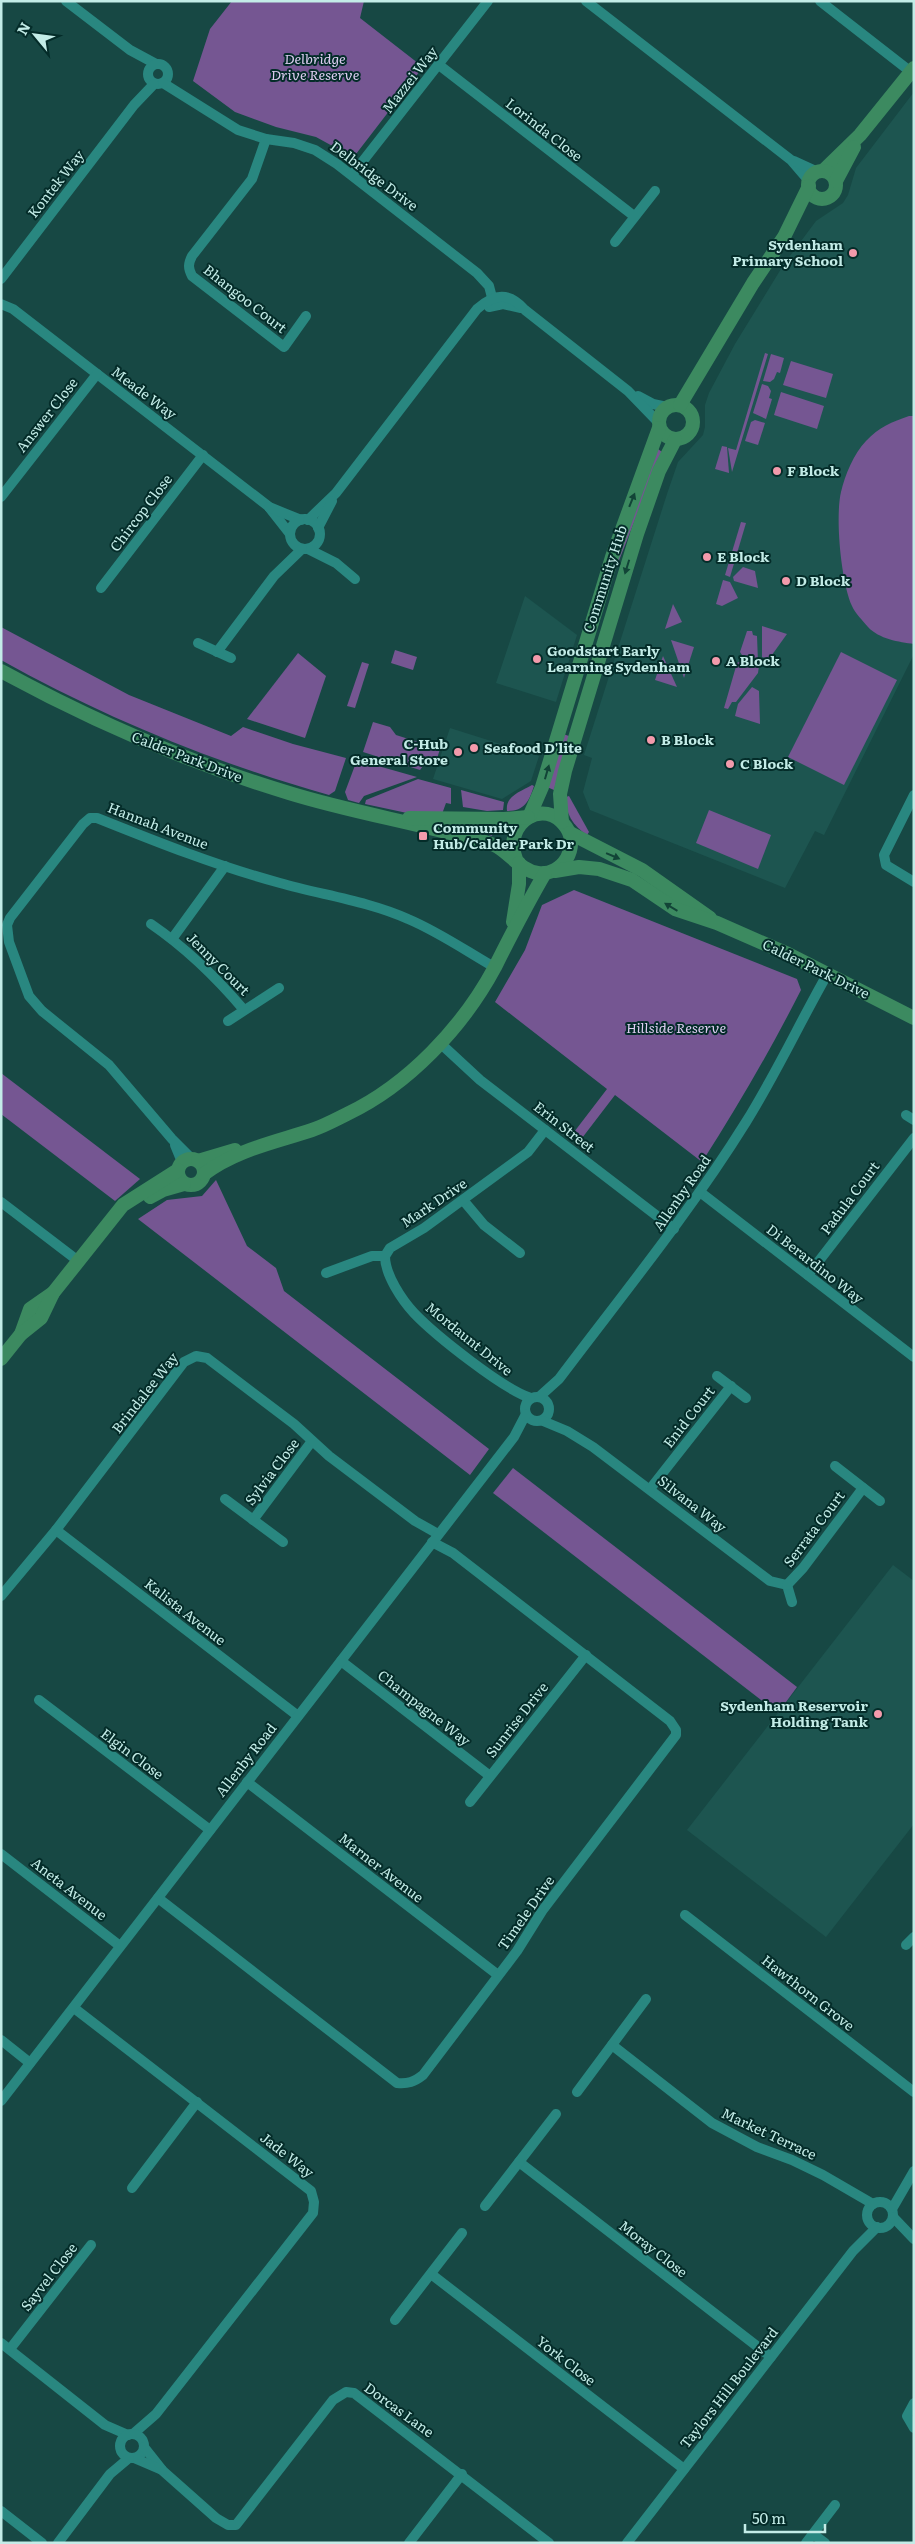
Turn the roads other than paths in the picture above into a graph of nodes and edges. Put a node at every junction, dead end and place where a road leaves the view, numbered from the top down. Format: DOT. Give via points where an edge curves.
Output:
graph roads {
  1 [pos="66,1"];
  2 [pos="488,1"];
  3 [pos="586,1"];
  4 [pos="820,1"];
  5 [pos="439,65"];
  6 [pos="912,70"];
  7 [pos="154,76"];
  8 [pos="190,98"];
  9 [pos="860,135"];
  10 [pos="266,139"];
  11 [pos="352,175"];
  12 [pos="815,177"];
  13 [pos="836,181"];
  14 [pos="655,191"];
  15 [pos="822,199"];
  16 [pos="634,216"];
  17 [pos="784,237"];
  18 [pos="615,242"];
  19 [pos="1,279"];
  20 [pos="493,302"];
  21 [pos="1,304"];
  22 [pos="306,316"];
  23 [pos="97,374"];
  24 [pos="628,391"];
  25 [pos="679,408"];
  26 [pos="658,425"];
  27 [pos="675,440"];
  28 [pos="202,455"];
  29 [pos="336,493"];
  30 [pos="1,497"];
  31 [pos="268,506"];
  32 [pos="305,520"];
  33 [pos="319,532"];
  34 [pos="290,537"];
  35 [pos="305,549"];
  36 [pos="336,563"];
  37 [pos="274,576"];
  38 [pos="355,579"];
  39 [pos="101,588"];
  40 [pos="593,618"];
  41 [pos="610,623"];
  42 [pos="198,644"];
  43 [pos="217,652"];
  44 [pos="231,658"];
  45 [pos="1,670"];
  46 [pos="564,713"];
  47 [pos="581,718"];
  48 [pos="914,795"];
  49 [pos="528,817"];
  50 [pos="383,818"];
  51 [pos="566,828"];
  52 [pos="517,861"];
  53 [pos="225,866"];
  54 [pos="547,873"];
  55 [pos="914,882"];
  56 [pos="717,923"];
  57 [pos="151,924"];
  58 [pos="511,932"];
  59 [pos="172,939"];
  60 [pos="6,950"];
  61 [pos="496,964"];
  62 [pos="825,972"];
  63 [pos="279,988"];
  64 [pos="244,1010"];
  65 [pos="914,1018"];
  66 [pos="228,1021"];
  67 [pos="440,1043"];
  68 [pos="544,1130"];
  69 [pos="914,1138"];
  70 [pos="266,1145"];
  71 [pos="188,1163"];
  72 [pos="204,1174"];
  73 [pos="184,1184"];
  74 [pos="700,1192"];
  75 [pos="463,1200"];
  76 [pos="1,1202"];
  77 [pos="674,1229"];
  78 [pos="96,1237"];
  79 [pos="520,1253"];
  80 [pos="385,1256"];
  81 [pos="77,1260"];
  82 [pos="326,1273"];
  83 [pos="808,1275"];
  84 [pos="914,1357"];
  85 [pos="1,1360"];
  86 [pos="717,1376"];
  87 [pos="559,1378"];
  88 [pos="730,1386"];
  89 [pos="746,1398"];
  90 [pos="530,1404"];
  91 [pos="549,1407"];
  92 [pos="538,1421"];
  93 [pos="567,1431"];
  94 [pos="514,1437"];
  95 [pos="312,1441"];
  96 [pos="835,1466"];
  97 [pos="863,1488"];
  98 [pos="650,1489"];
  99 [pos="225,1499"];
  100 [pos="880,1502"];
  101 [pos="253,1520"];
  102 [pos="56,1530"];
  103 [pos="435,1538"];
  104 [pos="283,1542"];
  105 [pos="787,1585"];
  106 [pos="1,1596"];
  107 [pos="792,1602"];
  108 [pos="586,1655"];
  109 [pos="341,1661"];
  110 [pos="39,1700"];
  111 [pos="298,1716"];
  112 [pos="490,1776"];
  113 [pos="247,1782"];
  114 [pos="470,1802"];
  115 [pos="210,1830"];
  116 [pos="1,1854"];
  117 [pos="158,1898"];
  118 [pos="684,1915"];
  119 [pos="914,1937"];
  120 [pos="906,1945"];
  121 [pos="120,1946"];
  122 [pos="498,1975"];
  123 [pos="646,1999"];
  124 [pos="74,2008"];
  125 [pos="1,2040"];
  126 [pos="612,2045"];
  127 [pos="30,2063"];
  128 [pos="577,2092"];
  129 [pos="914,2092"];
  130 [pos="1,2100"];
  131 [pos="197,2102"];
  132 [pos="556,2114"];
  133 [pos="519,2162"];
  134 [pos="914,2171"];
  135 [pos="907,2180"];
  136 [pos="132,2188"];
  137 [pos="485,2206"];
  138 [pos="893,2213"];
  139 [pos="876,2215"];
  140 [pos="462,2233"];
  141 [pos="914,2239"];
  142 [pos="90,2245"];
  143 [pos="431,2274"];
  144 [pos="395,2320"];
  145 [pos="1,2343"];
  146 [pos="10,2349"];
  147 [pos="771,2357"];
  148 [pos="914,2403"];
  149 [pos="156,2414"];
  150 [pos="105,2425"];
  151 [pos="914,2428"];
  152 [pos="131,2435"];
  153 [pos="143,2444"];
  154 [pos="120,2449"];
  155 [pos="131,2458"];
  156 [pos="684,2469"];
  157 [pos="163,2471"];
  158 [pos="110,2474"];
  159 [pos="462,2474"];
  160 [pos="835,2505"];
  161 [pos="1,2511"];
  162 [pos="813,2534"];
  163 [pos="42,2543"];
  164 [pos="58,2543"];
  165 [pos="409,2543"];
  166 [pos="549,2543"];
  167 [pos="627,2543"];
  168 [pos="806,2543"];
  169 [pos="825,2543"];
  1 -- 7 [label="street, Delbridge Drive" via="130,50"];
  2 -- 5 [label="street, Mazzei Way"];
  3 -- 12 [label="street"];
  4 -- 6 [label="street"];
  5 -- 11 [label="street, Mazzei Way"];
  5 -- 16 [label="street, Lorinda Close"];
  6 -- 9 [label="street"];
  7 -- 8 [label="street, Delbridge Drive"];
  7 -- 8 [label="street, Delbridge Drive" via="161,65"];
  7 -- 19 [label="street, Kontek Way"];
  8 -- 10 [label="street, Delbridge Drive" via="238,130"];
  9 -- 12 [label="street"];
  9 -- 13 [label="street"];
  10 -- 11 [label="street, Delbridge Drive" via="315,150"];
  10 -- 22 [label="street, Bhangoo Court" via="252,178 192,256 189,270 192,276 284,347"];
  11 -- 20 [label="street, Delbridge Drive" via="477,272 489,286"];
  12 -- 13 [label="street" via="831,174"];
  12 -- 15 [label="street" via="812,194"];
  12 -- 17 [label="street"];
  13 -- 15 [label="street" via="834,193"];
  14 -- 16 [label="street"];
  15 -- 17 [label="street"];
  16 -- 18 [label="street"];
  17 -- 25 [label="street"];
  20 -- 24 [label="street" via="525,310"];
  20 -- 29 [label="street" via="471,318"];
  21 -- 23 [label="street, Meade Way" via="13,309"];
  23 -- 28 [label="street, Meade Way"];
  23 -- 30 [label="street, Answer Close"];
  24 -- 25 [label="street" via="653,404"];
  24 -- 26 [label="street"];
  25 -- 26 [label="street" via="659,416"];
  25 -- 27 [label="street" via="693,423 690,433"];
  26 -- 27 [label="street" via="666,437"];
  40 -- 26 [label="street, Community Hub, one-way"];
  27 -- 41 [label="street, Community Hub, one-way" via="647,505"];
  28 -- 31 [label="street, Meade Way"];
  28 -- 39 [label="street, Chircop Close"];
  29 -- 32 [label="street"];
  29 -- 33 [label="street"];
  31 -- 32 [label="street, Meade Way"];
  31 -- 34 [label="street, Meade Way"];
  32 -- 33 [label="street"];
  32 -- 34 [label="street" via="293,525"];
  33 -- 35 [label="street" via="315,544"];
  33 -- 36 [label="street"];
  34 -- 35 [label="street"];
  34 -- 37 [label="street"];
  35 -- 36 [label="street"];
  35 -- 37 [label="street"];
  36 -- 38 [label="street"];
  37 -- 43 [label="street"];
  40 -- 41 [label="street"];
  40 -- 46 [label="street, Community Hub"];
  41 -- 47 [label="street, Community Hub"];
  42 -- 43 [label="street"];
  43 -- 44 [label="street"];
  45 -- 50 [label="street, Calder Park Drive" via="97,719 177,754 291,794"];
  46 -- 47 [label="street"];
  49 -- 46 [label="street, Community Hub, one-way" via="542,787"];
  47 -- 51 [label="street, Community Hub" via="561,784"];
  48 -- 55 [label="street" via="884,855 886,865"];
  49 -- 50 [label="street, Calder Park Drive"];
  49 -- 51 [label="street" via="546,814"];
  49 -- 52 [label="street" via="515,831 512,840"];
  50 -- 52 [label="street, Calder Park Drive" via="496,846"];
  51 -- 54 [label="street" via="571,843 566,861"];
  51 -- 56 [label="street, Calder Park Drive, one-way" via="642,870"];
  52 -- 54 [label="street" via="530,871"];
  52 -- 58 [label="street" via="519,884"];
  53 -- 59 [label="street, Jenny Court"];
  53 -- 60 [label="street, Hannah Avenue" via="90,818 10,918"];
  53 -- 61 [label="street, Hannah Avenue" via="378,907 408,918"];
  56 -- 54 [label="street, Calder Park Drive, one-way" via="675,909 632,880 615,874 579,868"];
  54 -- 58 [label="street"];
  56 -- 62 [label="street, Calder Park Drive"];
  57 -- 59 [label="street, Jenny Court"];
  58 -- 61 [label="street"];
  59 -- 64 [label="street, Jenny Court" via="221,983"];
  60 -- 71 [label="street, Hannah Avenue" via="29,996 42,1011 109,1065 172,1139"];
  61 -- 67 [label="street" via="478,995"];
  62 -- 65 [label="street, Calder Park Drive"];
  62 -- 74 [label="street, Allenby Road" via="776,1071"];
  63 -- 64 [label="street, Jenny Court"];
  64 -- 66 [label="street, Jenny Court"];
  67 -- 68 [label="street, Erin Street" via="480,1080"];
  67 -- 70 [label="street" via="386,1091 349,1113 314,1130"];
  68 -- 75 [label="street, Mark Drive" via="528,1152"];
  68 -- 77 [label="street, Erin Street"];
  69 -- 83 [label="street, Padula Court"];
  70 -- 71 [label="street"];
  70 -- 72 [label="street" via="232,1157"];
  71 -- 72 [label="street" via="203,1166"];
  71 -- 73 [label="street" via="179,1178"];
  71 -- 78 [label="street" via="123,1205"];
  72 -- 73 [label="street" via="198,1184"];
  73 -- 78 [label="street" via="156,1194"];
  74 -- 77 [label="street, Allenby Road"];
  74 -- 83 [label="street, Di Berardino Way"];
  75 -- 79 [label="street" via="484,1225"];
  75 -- 80 [label="street, Mark Drive" via="390,1248"];
  76 -- 81 [label="street"];
  77 -- 87 [label="street, Allenby Road"];
  78 -- 81 [label="street"];
  80 -- 82 [label="street" via="372,1256"];
  80 -- 90 [label="street, Mordaunt Drive" via="395,1284 414,1313"];
  81 -- 85 [label="street" via="52,1293 41,1318 21,1334"];
  83 -- 84 [label="street, Di Berardino Way"];
  86 -- 88 [label="street, Enid Court"];
  87 -- 90 [label="street, Allenby Road"];
  87 -- 91 [label="street, Allenby Road"];
  88 -- 89 [label="street, Enid Court"];
  88 -- 98 [label="street, Enid Court"];
  90 -- 91 [label="street, Silvana Way"];
  90 -- 92 [label="street"];
  90 -- 94 [label="street, Allenby Road"];
  91 -- 92 [label="street, Allenby Road"];
  91 -- 93 [label="street, Silvana Way"];
  92 -- 93 [label="street, Silvana Way"];
  92 -- 94 [label="street, Allenby Road"];
  93 -- 98 [label="street, Silvana Way" via="593,1446"];
  94 -- 103 [label="street, Allenby Road"];
  95 -- 101 [label="street, Sylvia Close"];
  95 -- 102 [label="street, Brindalee Way" via="207,1358 190,1357"];
  95 -- 103 [label="street, Brindalee Way"];
  96 -- 97 [label="street, Serrata Court"];
  97 -- 100 [label="street, Serrata Court"];
  97 -- 105 [label="street, Serrata Court"];
  98 -- 105 [label="street, Silvana Way" via="770,1581"];
  99 -- 101 [label="street, Sylvia Close"];
  101 -- 104 [label="street, Sylvia Close"];
  102 -- 106 [label="street, Brindalee Way"];
  102 -- 111 [label="street, Kalista Avenue"];
  103 -- 108 [label="street, Timele Drive"];
  103 -- 109 [label="street, Allenby Road"];
  105 -- 107 [label="street"];
  108 -- 112 [label="street, Sunrise Drive"];
  108 -- 122 [label="street, Timele Drive" via="670,1721 676,1735 542,1911"];
  109 -- 111 [label="street, Allenby Road"];
  109 -- 112 [label="street, Champagne Way"];
  110 -- 115 [label="street, Elgin Close"];
  111 -- 113 [label="street, Allenby Road"];
  112 -- 114 [label="street, Sunrise Drive"];
  113 -- 115 [label="street, Allenby Road"];
  113 -- 122 [label="street, Marner Avenue"];
  115 -- 117 [label="street, Allenby Road"];
  116 -- 121 [label="street, Aneta Avenue"];
  117 -- 121 [label="street, Allenby Road"];
  117 -- 122 [label="street, Timele Drive" via="397,2083 406,2084 422,2075"];
  118 -- 129 [label="street, Hawthorn Grove"];
  119 -- 120 [label="street"];
  121 -- 124 [label="street, Allenby Road"];
  123 -- 126 [label="street"];
  124 -- 127 [label="street, Allenby Road"];
  124 -- 131 [label="street, Jade Way"];
  125 -- 127 [label="street"];
  126 -- 128 [label="street"];
  126 -- 139 [label="street, Market Terrace" via="712,2123 757,2147 823,2175"];
  127 -- 130 [label="street, Allenby Road"];
  131 -- 136 [label="street"];
  131 -- 149 [label="street, Jade Way" via="311,2191 313,2213"];
  132 -- 133 [label="street"];
  133 -- 137 [label="street"];
  133 -- 147 [label="street, Moray Close"];
  134 -- 135 [label="street, Taylors Hill Boulevard"];
  135 -- 138 [label="street, Taylors Hill Boulevard"];
  135 -- 139 [label="street, Taylors Hill Boulevard"];
  138 -- 139 [label="street, Taylors Hill Boulevard"];
  138 -- 139 [label="street" via="888,2204"];
  138 -- 141 [label="street"];
  139 -- 141 [label="street"];
  139 -- 147 [label="street, Taylors Hill Boulevard" via="853,2251"];
  140 -- 143 [label="street"];
  142 -- 146 [label="street, Sayvel Close"];
  143 -- 144 [label="street"];
  143 -- 156 [label="street, York Close"];
  145 -- 146 [label="street"];
  146 -- 150 [label="street"];
  147 -- 156 [label="street, Taylors Hill Boulevard"];
  148 -- 151 [label="street" via="906,2416"];
  149 -- 152 [label="street, Jade Way"];
  149 -- 153 [label="street, Jade Way"];
  150 -- 152 [label="street"];
  150 -- 154 [label="street"];
  152 -- 153 [label="street"];
  152 -- 154 [label="street" via="122,2439"];
  153 -- 155 [label="street" via="141,2454"];
  153 -- 157 [label="street, Dorcas Lane"];
  154 -- 155 [label="street"];
  154 -- 158 [label="street"];
  155 -- 157 [label="street, Dorcas Lane"];
  155 -- 158 [label="street"];
  156 -- 167 [label="street, Taylors Hill Boulevard"];
  157 -- 159 [label="street, Dorcas Lane" via="216,2518 228,2525 236,2525 333,2400 346,2392 354,2393"];
  158 -- 164 [label="street"];
  159 -- 165 [label="street"];
  159 -- 166 [label="street, Dorcas Lane"];
  160 -- 162 [label="street"];
  161 -- 163 [label="street"];
  162 -- 168 [label="street"];
  162 -- 169 [label="street"];
}
